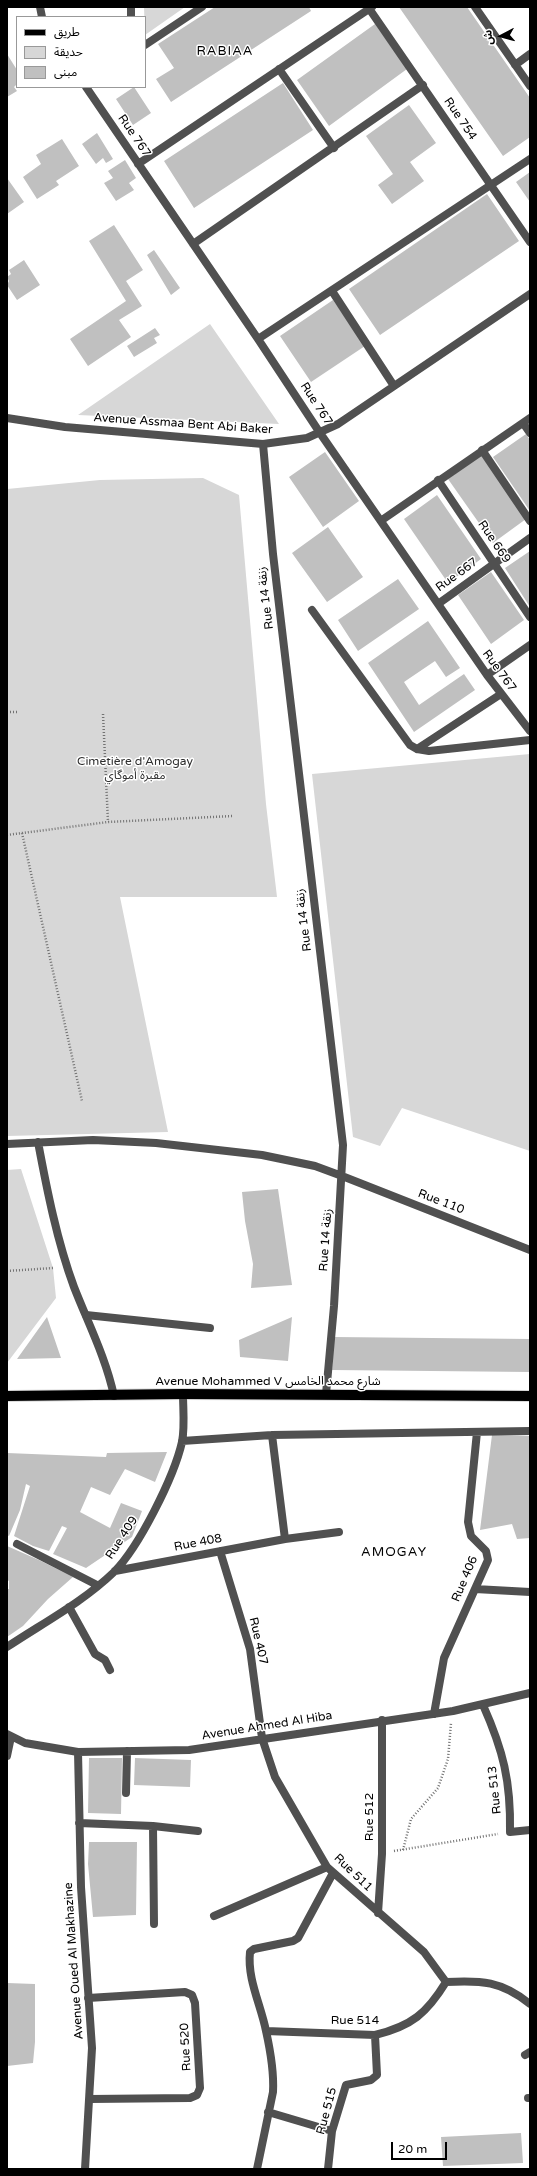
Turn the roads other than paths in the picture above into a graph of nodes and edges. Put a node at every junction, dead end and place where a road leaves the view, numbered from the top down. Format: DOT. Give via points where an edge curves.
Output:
graph roads {
  1 [pos="202,7"];
  2 [pos="475,7"];
  3 [pos="370,8"];
  4 [pos="146,44"];
  5 [pos="530,54"];
  6 [pos="515,65"];
  7 [pos="280,70"];
  8 [pos="423,85"];
  9 [pos="530,86"];
  10 [pos="87,88"];
  11 [pos="334,148"];
  12 [pos="530,159"];
  13 [pos="138,164"];
  14 [pos="490,184"];
  15 [pos="530,242"];
  16 [pos="193,244"];
  17 [pos="332,292"];
  18 [pos="530,294"];
  19 [pos="258,339"];
  20 [pos="394,386"];
  21 [pos="7,418"];
  22 [pos="527,420"];
  23 [pos="530,432"];
  24 [pos="320,433"];
  25 [pos="263,444"];
  26 [pos="482,450"];
  27 [pos="438,480"];
  28 [pos="382,520"];
  29 [pos="530,521"];
  30 [pos="530,538"];
  31 [pos="494,563"];
  32 [pos="438,604"];
  33 [pos="312,610"];
  34 [pos="530,617"];
  35 [pos="530,646"];
  36 [pos="487,675"];
  37 [pos="501,694"];
  38 [pos="530,731"];
  39 [pos="530,740"];
  40 [pos="418,750"];
  41 [pos="38,1142"];
  42 [pos="7,1144"];
  43 [pos="342,1176"];
  44 [pos="530,1250"];
  45 [pos="86,1315"];
  46 [pos="210,1328"];
  47 [pos="183,1394"];
  48 [pos="326,1394"];
  49 [pos="7,1396"];
  50 [pos="114,1396"];
  51 [pos="530,1396"];
  52 [pos="530,1431"];
  53 [pos="477,1432"];
  54 [pos="272,1435"];
  55 [pos="182,1441"];
  56 [pos="340,1532"];
  57 [pos="285,1539"];
  58 [pos="17,1544"];
  59 [pos="220,1551"];
  60 [pos="115,1571"];
  61 [pos="97,1585"];
  62 [pos="475,1589"];
  63 [pos="530,1592"];
  64 [pos="69,1607"];
  65 [pos="7,1647"];
  66 [pos="110,1670"];
  67 [pos="530,1693"];
  68 [pos="483,1705"];
  69 [pos="434,1714"];
  70 [pos="382,1720"];
  71 [pos="9,1735"];
  72 [pos="262,1738"];
  73 [pos="126,1751"];
  74 [pos="78,1752"];
  75 [pos="7,1756"];
  76 [pos="126,1793"];
  77 [pos="79,1823"];
  78 [pos="153,1826"];
  79 [pos="530,1830"];
  80 [pos="198,1831"];
  81 [pos="330,1870"];
  82 [pos="378,1913"];
  83 [pos="214,1916"];
  84 [pos="154,1924"];
  85 [pos="446,1982"];
  86 [pos="88,1998"];
  87 [pos="530,2004"];
  88 [pos="266,2031"];
  89 [pos="375,2035"];
  90 [pos="90,2099"];
  91 [pos="268,2112"];
  92 [pos="332,2131"];
  93 [pos="85,2169"];
  94 [pos="257,2169"];
  95 [pos="328,2169"];
  1 -- 4 [label="street"];
  2 -- 6 [label="street"];
  3 -- 7 [label="street"];
  3 -- 8 [label="street, Rue 754"];
  5 -- 6 [label="street"];
  6 -- 9 [label="street"];
  7 -- 11 [label="street"];
  7 -- 13 [label="street"];
  8 -- 11 [label="street"];
  8 -- 14 [label="street, Rue 754"];
  10 -- 13 [label="street, Rue 767"];
  11 -- 16 [label="street"];
  12 -- 14 [label="street"];
  13 -- 16 [label="street, Rue 767"];
  14 -- 15 [label="street, Rue 754"];
  14 -- 17 [label="street"];
  16 -- 19 [label="street, Rue 767"];
  17 -- 19 [label="street"];
  17 -- 20 [label="street"];
  18 -- 20 [label="street, Avenue Assmaa Bent Abi Baker"];
  19 -- 24 [label="street, Rue 767"];
  20 -- 24 [label="street, Avenue Assmaa Bent Abi Baker" via="338,424"];
  21 -- 25 [label="street, Avenue Assmaa Bent Abi Baker" via="65,427"];
  22 -- 23 [label="street"];
  22 -- 26 [label="street"];
  24 -- 25 [label="street, Avenue Assmaa Bent Abi Baker" via="307,438"];
  24 -- 28 [label="street, Rue 767"];
  25 -- 43 [label="street, Rue 14 زنقة" via="280,616 344,1145"];
  26 -- 27 [label="street"];
  26 -- 29 [label="street"];
  27 -- 28 [label="street"];
  27 -- 31 [label="street, Rue 669"];
  28 -- 32 [label="street, Rue 767"];
  30 -- 31 [label="street, Rue 667"];
  31 -- 32 [label="street, Rue 667"];
  31 -- 34 [label="street, Rue 669"];
  32 -- 36 [label="street, Rue 767"];
  33 -- 40 [label="street" via="402,736"];
  35 -- 36 [label="street"];
  36 -- 37 [label="street, Rue 767"];
  37 -- 38 [label="street, Rue 767"];
  37 -- 40 [label="street"];
  39 -- 40 [label="street"];
  41 -- 42 [label="street, Rue 110"];
  41 -- 43 [label="street, Rue 110" via="156,1142 262,1155 314,1166"];
  41 -- 45 [label="street" via="60,1242"];
  43 -- 44 [label="street, Rue 110"];
  43 -- 48 [label="street, Rue 14 زنقة"];
  45 -- 46 [label="street"];
  45 -- 50 [label="street" via="103,1357"];
  47 -- 48 [label="main road, Avenue Mohammed V شارع محمد الخامس"];
  47 -- 50 [label="main road, Avenue Mohammed V شارع محمد الخامس"];
  47 -- 55 [label="street, Rue 409"];
  48 -- 51 [label="main road, Avenue Mohammed V شارع محمد الخامس"];
  49 -- 50 [label="main road, Avenue Mohammed V شارع محمد الخامس"];
  52 -- 53 [label="street"];
  53 -- 54 [label="street"];
  53 -- 62 [label="street, Rue 406" via="468,1522 471,1536 486,1551 488,1560"];
  54 -- 55 [label="street"];
  54 -- 57 [label="street"];
  55 -- 60 [label="street, Rue 409" via="176,1464 162,1496 137,1541"];
  56 -- 57 [label="street, Rue 408"];
  57 -- 59 [label="street, Rue 408"];
  58 -- 61 [label="street"];
  59 -- 60 [label="street, Rue 408"];
  59 -- 72 [label="street, Rue 407" via="250,1649"];
  60 -- 61 [label="street, Rue 409"];
  61 -- 64 [label="street, Rue 409"];
  62 -- 63 [label="street"];
  62 -- 69 [label="street, Rue 406" via="444,1658"];
  64 -- 65 [label="street, Rue 409"];
  64 -- 66 [label="street" via="95,1654 105,1660"];
  67 -- 68 [label="street, Avenue Ahmed Al Hiba"];
  68 -- 69 [label="street, Avenue Ahmed Al Hiba"];
  68 -- 79 [label="street, Rue 513" via="504,1759 511,1800 510,1832"];
  69 -- 70 [label="street, Avenue Ahmed Al Hiba"];
  70 -- 72 [label="street, Avenue Ahmed Al Hiba"];
  70 -- 82 [label="street, Rue 512" via="382,1854"];
  71 -- 74 [label="street, Avenue Ahmed Al Hiba" via="25,1743"];
  71 -- 75 [label="street"];
  72 -- 73 [label="street, Avenue Ahmed Al Hiba" via="189,1750"];
  72 -- 81 [label="street, Rue 511" via="275,1777"];
  73 -- 74 [label="street, Avenue Ahmed Al Hiba"];
  73 -- 76 [label="street"];
  74 -- 77 [label="street, Avenue Oued Al Makhazine"];
  77 -- 78 [label="street"];
  77 -- 86 [label="street, Avenue Oued Al Makhazine" via="83,1946"];
  78 -- 80 [label="street"];
  78 -- 84 [label="street"];
  81 -- 82 [label="street, Rue 511"];
  81 -- 83 [label="street"];
  81 -- 88 [label="street" via="298,1938 293,1942 254,1948 250,1952 254,1987"];
  82 -- 85 [label="street, Rue 511" via="424,1952"];
  85 -- 87 [label="street" via="491,1982 516,1992"];
  85 -- 89 [label="street, Rue 514" via="433,2002 419,2016 406,2025"];
  86 -- 90 [label="street, Avenue Oued Al Makhazine" via="92,2048"];
  86 -- 90 [label="street, Rue 520" via="185,1992 192,1995 195,2003 200,2088 197,2095 190,2098"];
  88 -- 89 [label="street, Rue 514"];
  88 -- 91 [label="street" via="273,2081"];
  89 -- 92 [label="street, Rue 515" via="377,2075 371,2080 346,2085"];
  90 -- 93 [label="street, Avenue Oued Al Makhazine"];
  91 -- 92 [label="street"];
  91 -- 94 [label="street"];
  92 -- 95 [label="street, Rue 515"];
}
